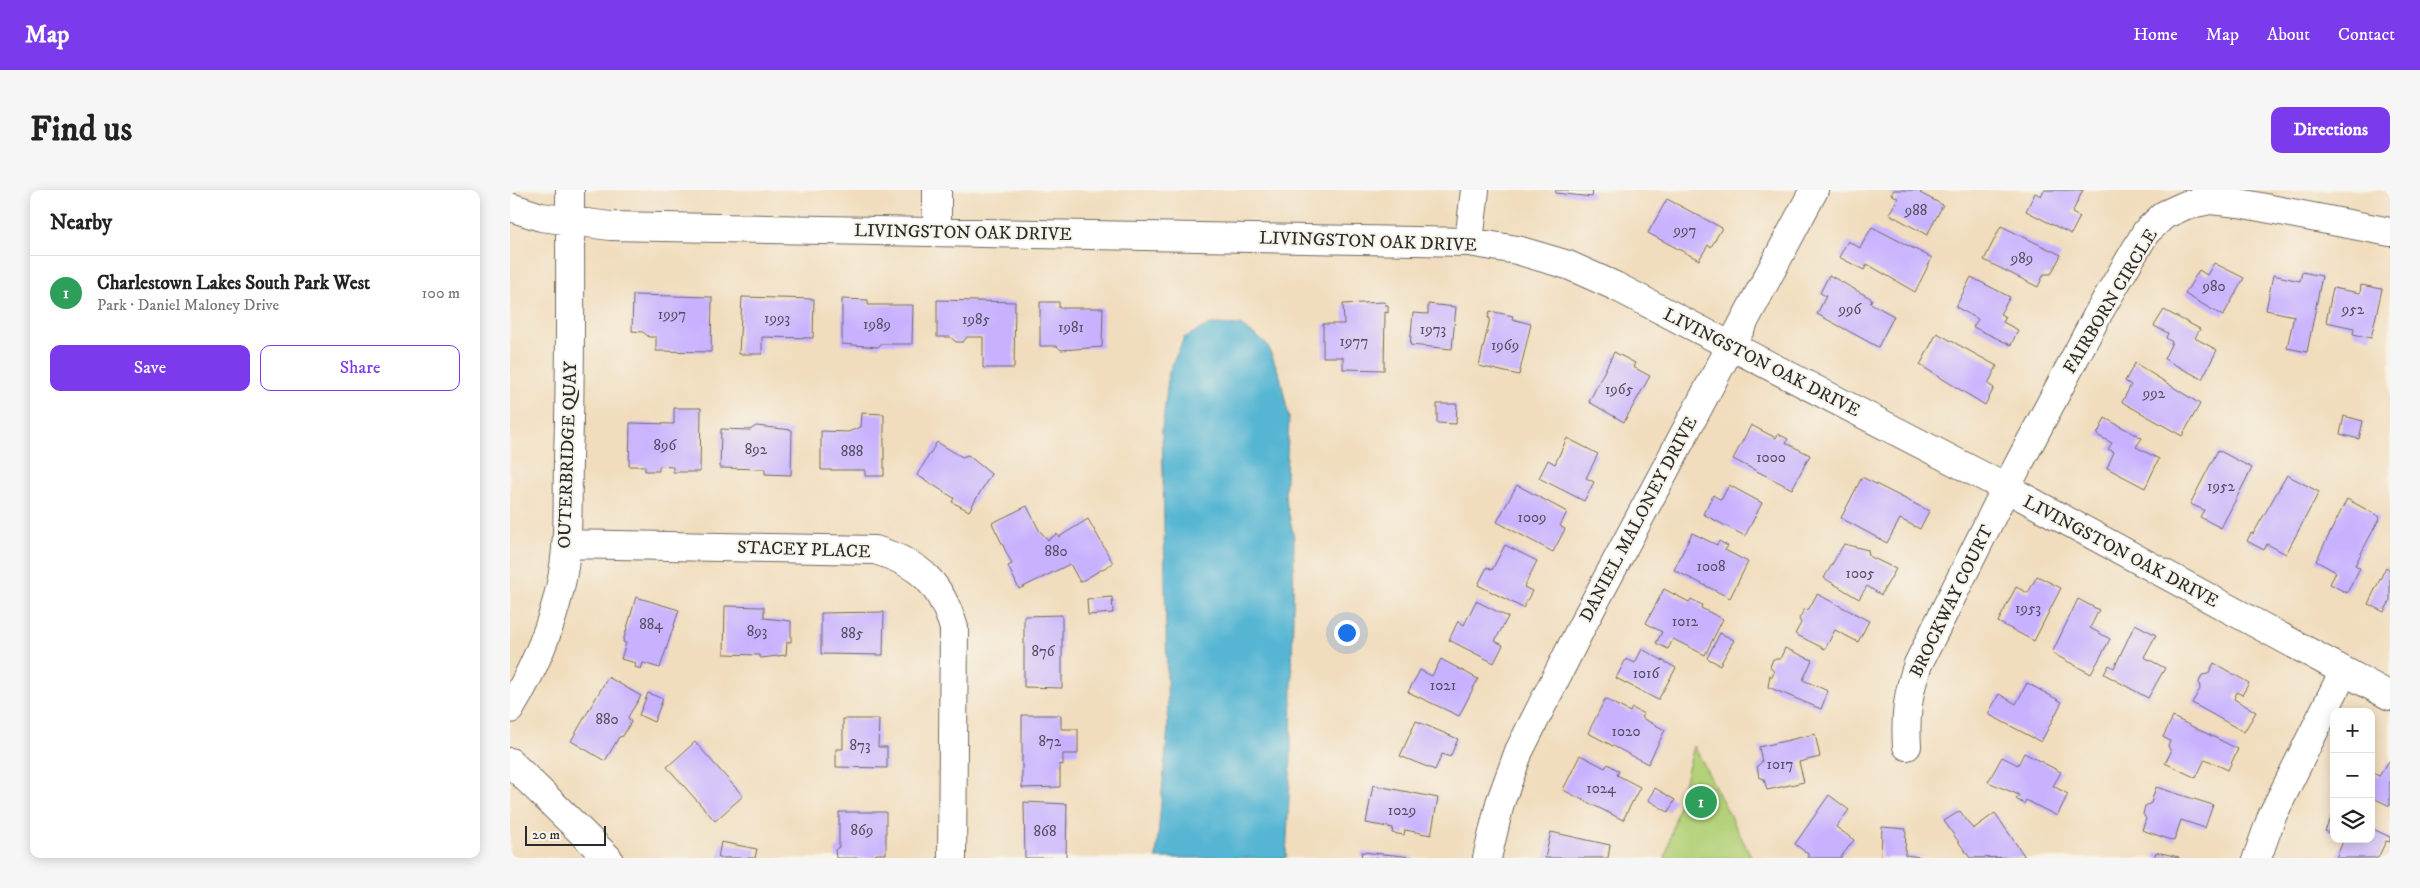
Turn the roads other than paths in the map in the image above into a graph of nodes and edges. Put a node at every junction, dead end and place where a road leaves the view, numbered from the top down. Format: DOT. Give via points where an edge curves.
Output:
graph roads {
  1 [pos="570,190"];
  2 [pos="937,190"];
  3 [pos="1475,190"];
  4 [pos="1814,190"];
  5 [pos="510,207"];
  6 [pos="570,222"];
  7 [pos="937,231"];
  8 [pos="2390,232"];
  9 [pos="1469,242"];
  10 [pos="1731,346"];
  11 [pos="2006,488"];
  12 [pos="566,544"];
  13 [pos="2344,671"];
  14 [pos="2390,696"];
  15 [pos="510,709"];
  16 [pos="1907,746"];
  17 [pos="510,762"];
  18 [pos="608,858"];
  19 [pos="952,858"];
  20 [pos="1487,858"];
  21 [pos="2258,858"];
  1 -- 6 [label="street, OUTERBRIDGE QUAY"];
  2 -- 7 [label="street"];
  3 -- 9 [label="street"];
  4 -- 10 [label="street, DANIEL MALONEY DRIVE"];
  5 -- 6 [label="street, LIVINGSTON OAK DRIVE"];
  6 -- 7 [label="street, LIVINGSTON OAK DRIVE" via="610,226"];
  6 -- 12 [label="street, OUTERBRIDGE QUAY"];
  7 -- 9 [label="street, LIVINGSTON OAK DRIVE"];
  8 -- 11 [label="street, FAIRBORN CIRCLE" via="2210,200 2186,204 2164,215 2146,232 2099,312"];
  9 -- 10 [label="street, LIVINGSTON OAK DRIVE" via="1517,250 1568,265"];
  10 -- 11 [label="street, LIVINGSTON OAK DRIVE"];
  10 -- 20 [label="street, DANIEL MALONEY DRIVE" via="1518,751 1500,803"];
  11 -- 13 [label="street, LIVINGSTON OAK DRIVE"];
  11 -- 16 [label="street, BROCKWAY COURT" via="1910,687 1905,716"];
  12 -- 15 [label="street, OUTERBRIDGE QUAY" via="561,586 548,631 530,676"];
  12 -- 19 [label="street, STACEY PLACE" via="876,550 916,567 934,584 947,605 954,628"];
  13 -- 14 [label="street, LIVINGSTON OAK DRIVE"];
  13 -- 21 [label="street" via="2272,816"];
  17 -- 18 [label="street"];
}
